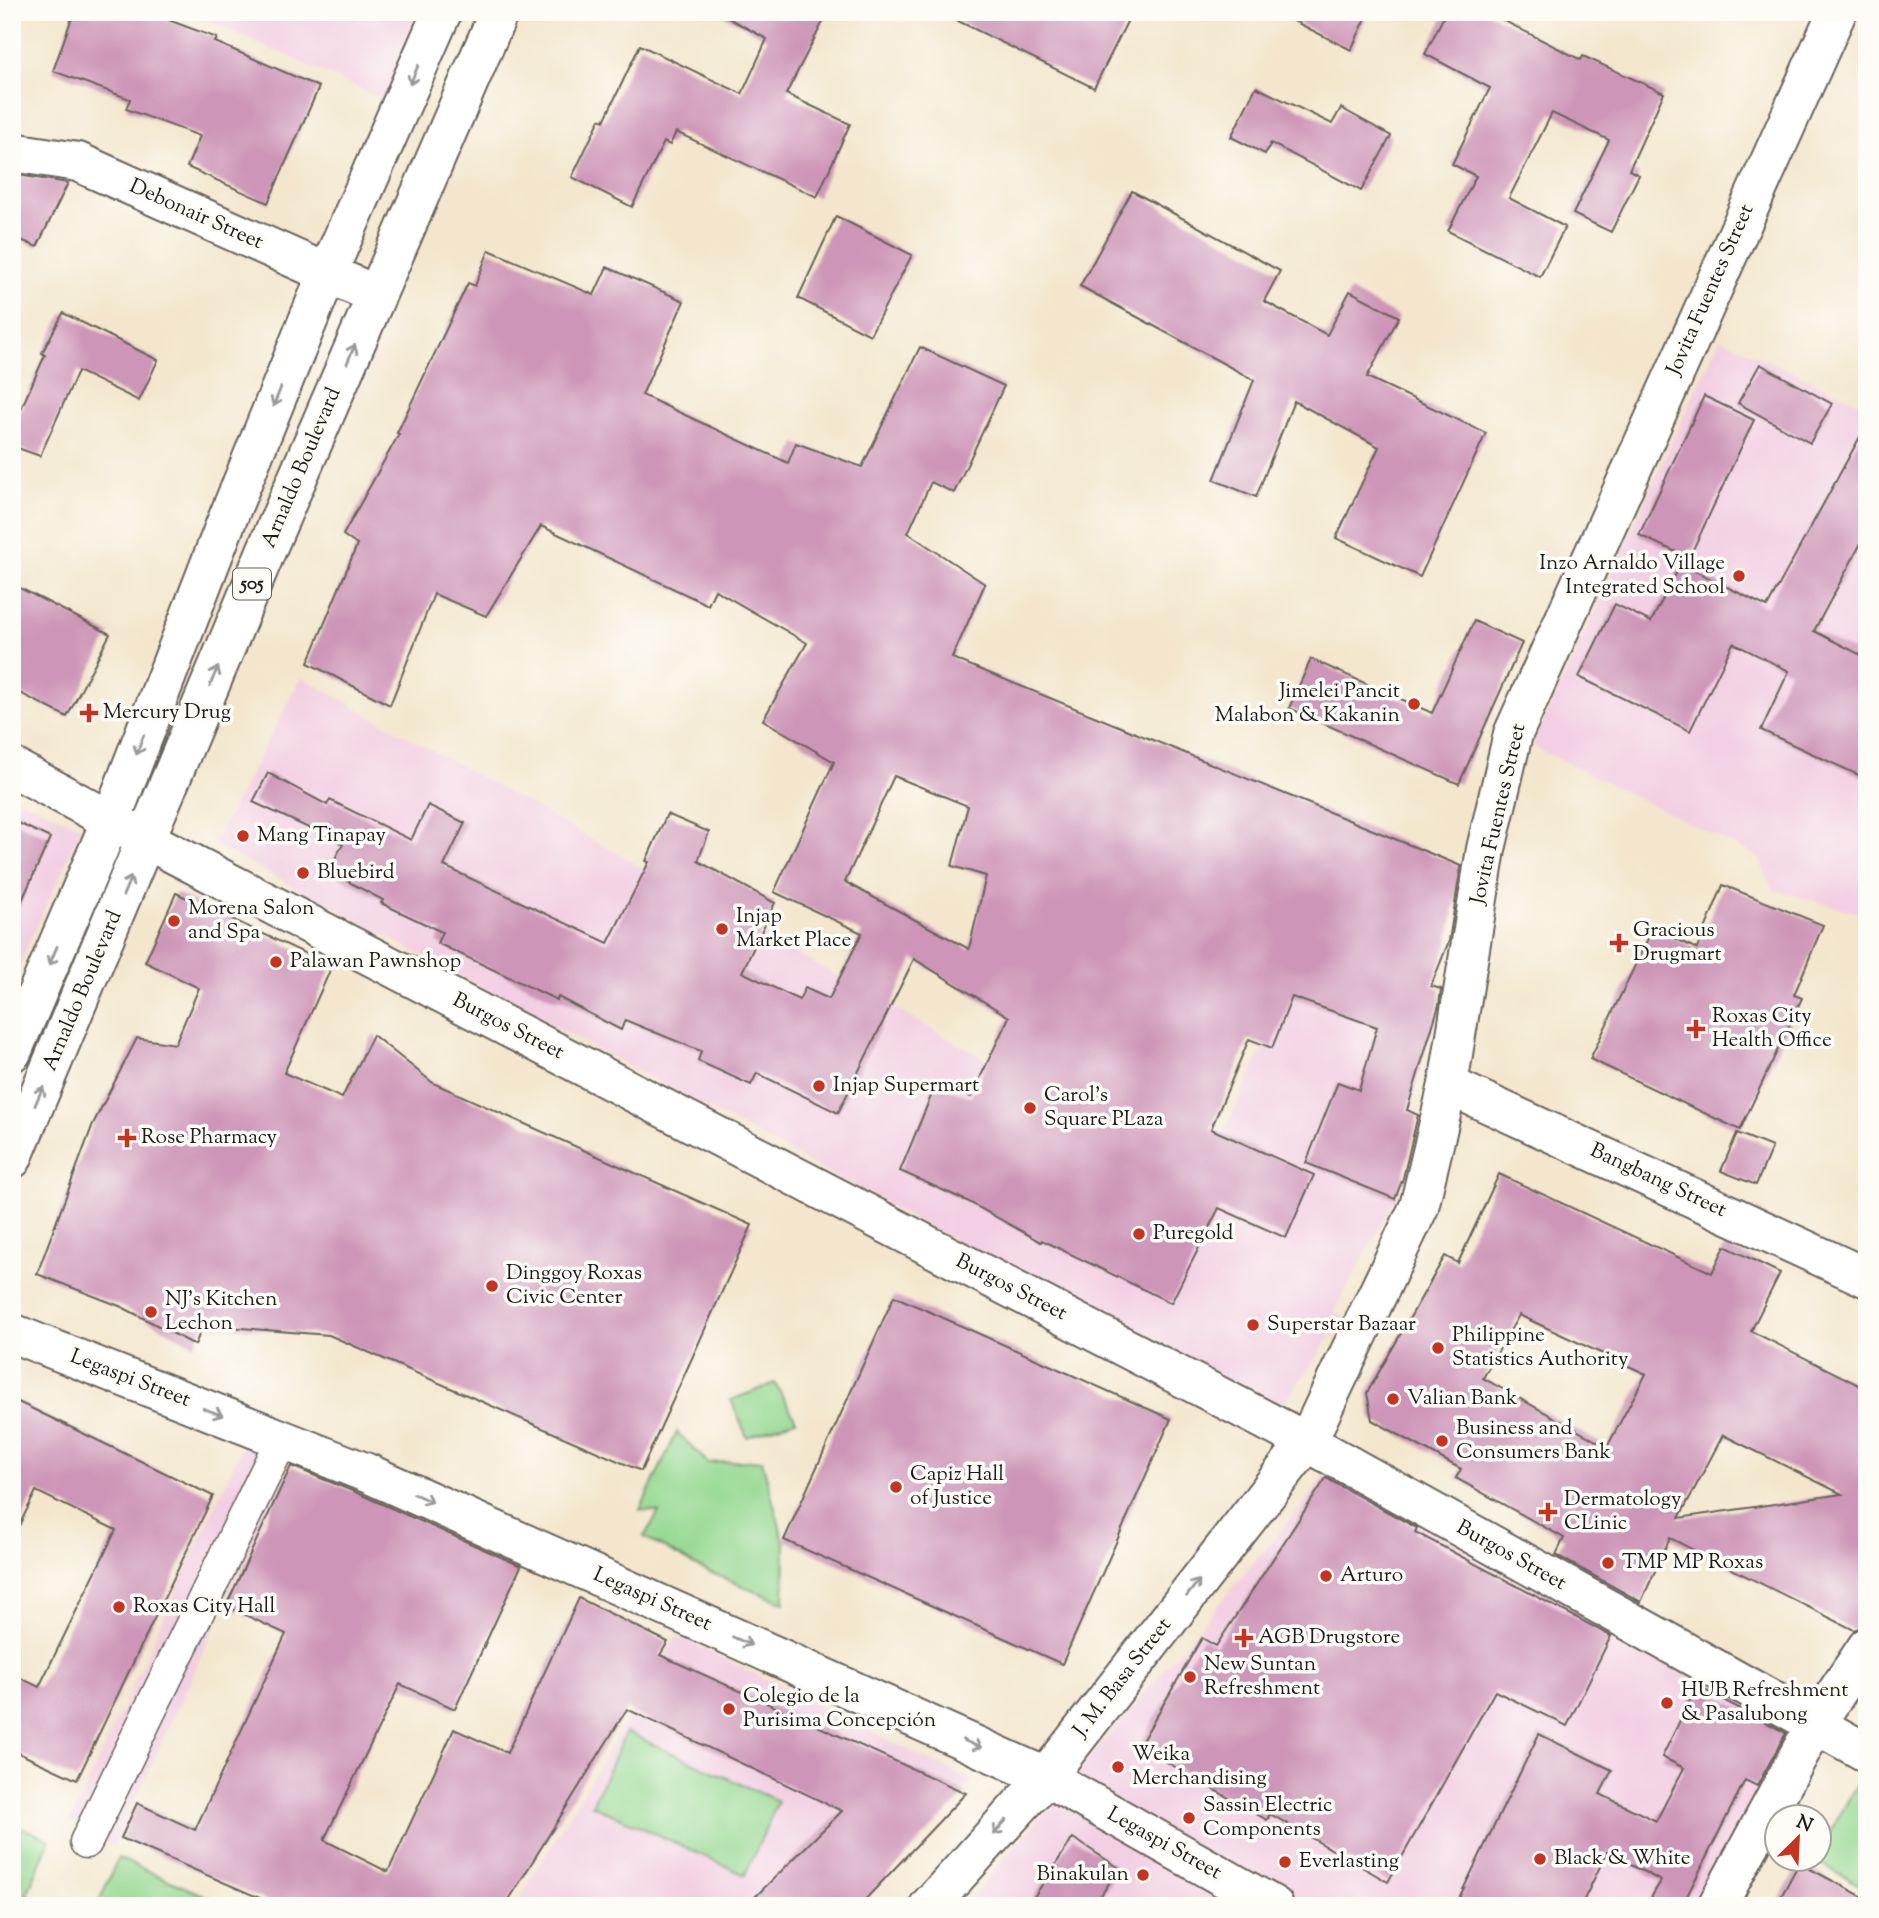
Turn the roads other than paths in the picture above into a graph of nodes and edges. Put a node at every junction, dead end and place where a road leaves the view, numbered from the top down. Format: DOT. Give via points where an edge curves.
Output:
graph roads {
  1 [pos="442,12"];
  2 [pos="499,12"];
  3 [pos="1837,12"];
  4 [pos="12,152"];
  5 [pos="327,274"];
  6 [pos="376,295"];
  7 [pos="12,767"];
  8 [pos="111,820"];
  9 [pos="147,840"];
  10 [pos="12,1052"];
  11 [pos="1448,1085"];
  12 [pos="12,1158"];
  13 [pos="1867,1278"];
  14 [pos="12,1333"];
  15 [pos="282,1439"];
  16 [pos="1307,1442"];
  17 [pos="1867,1647"];
  18 [pos="1815,1725"];
  19 [pos="1867,1753"];
  20 [pos="1046,1777"];
  21 [pos="86,1842"];
  22 [pos="929,1906"];
  23 [pos="1274,1906"];
  24 [pos="1717,1906"];
  1 -- 5 [label="main road, Arnaldo Boulevard / 505, one-way"];
  2 -- 6 [label="main road, Arnaldo Boulevard / 505"];
  3 -- 11 [label="main road, Jovita Fuentes Street" via="1513,734 1486,849"];
  4 -- 5 [label="main road, Debonair Street" via="78,162"];
  5 -- 6 [label="main road, Debonair Street"];
  5 -- 8 [label="main road, Arnaldo Boulevard / 505, one-way"];
  9 -- 6 [label="main road, Arnaldo Boulevard / 505, one-way"];
  7 -- 8 [label="main road, Burgos Street"];
  8 -- 9 [label="main road, Burgos Street"];
  8 -- 10 [label="main road, Arnaldo Boulevard / 505, one-way"];
  12 -- 9 [label="main road, Arnaldo Boulevard / 505, one-way"];
  9 -- 16 [label="main road, Burgos Street"];
  11 -- 13 [label="main road, Bangbang Street"];
  11 -- 16 [label="main road, Jovita Fuentes Street" via="1419,1206"];
  14 -- 15 [label="main road, Legaspi Street, one-way"];
  15 -- 20 [label="main road, Legaspi Street, one-way"];
  15 -- 21 [label="street"];
  16 -- 18 [label="main road, Burgos Street"];
  20 -- 16 [label="main road, J. M. Basa Street, one-way"];
  17 -- 18 [label="main road"];
  18 -- 19 [label="main road, Burgos Street"];
  18 -- 24 [label="main road"];
  20 -- 22 [label="main road, J. M. Basa Street, one-way"];
  20 -- 23 [label="main road, Legaspi Street"];
}
